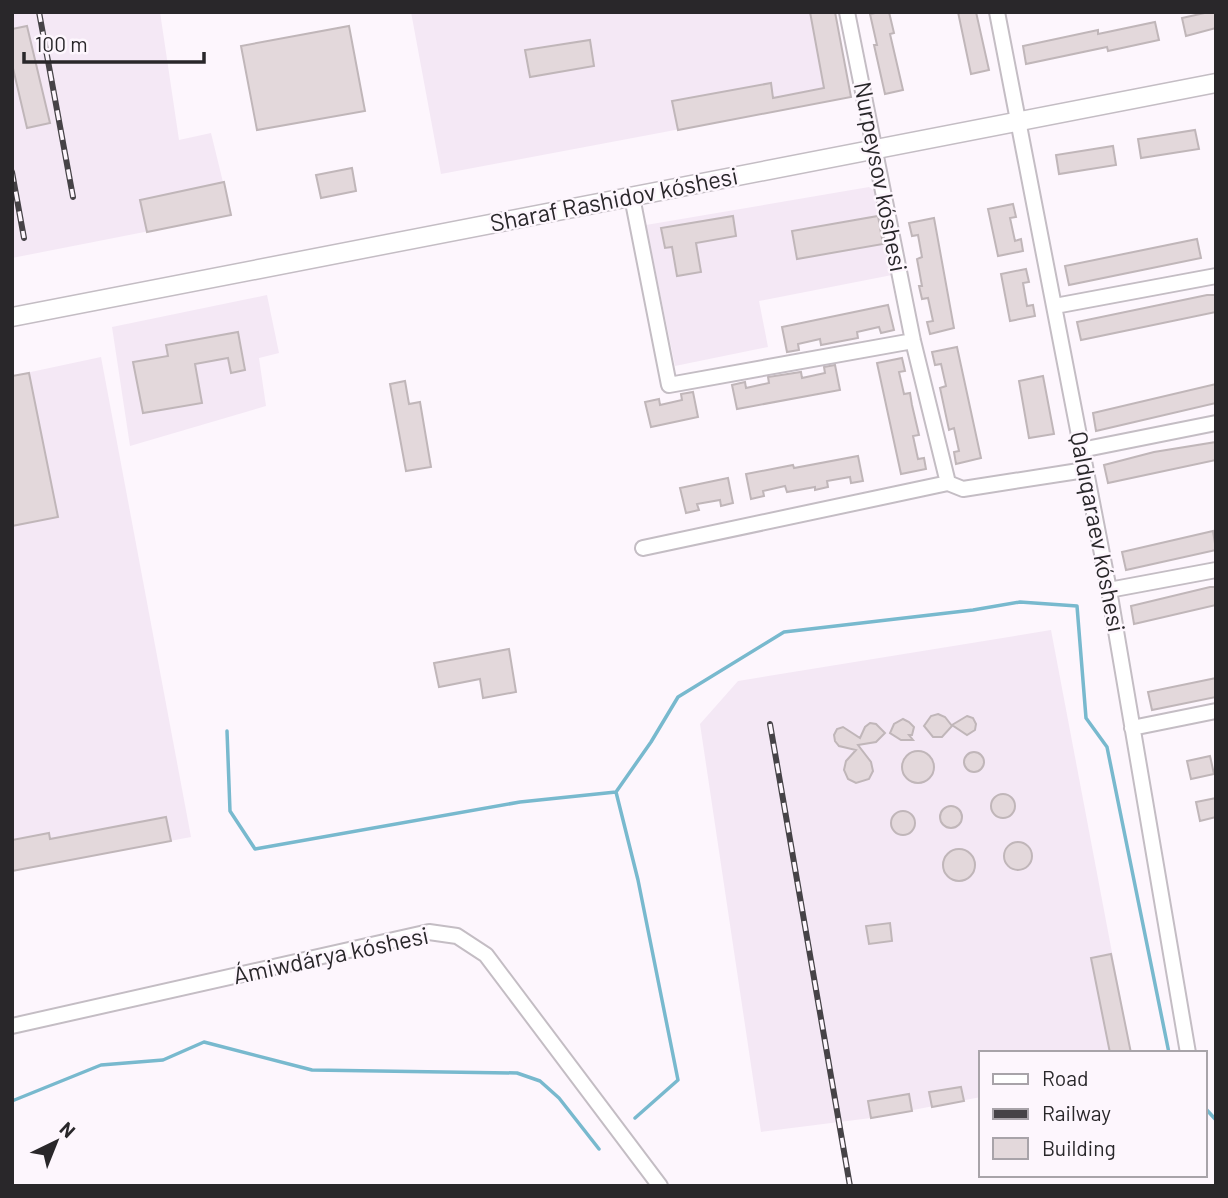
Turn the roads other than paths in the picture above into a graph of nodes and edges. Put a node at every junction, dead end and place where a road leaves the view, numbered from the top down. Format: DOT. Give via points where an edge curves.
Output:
graph roads {
  1 [pos="847,12"];
  2 [pos="997,12"];
  3 [pos="1216,83"];
  4 [pos="1017,122"];
  5 [pos="875,149"];
  6 [pos="632,197"];
  7 [pos="1216,276"];
  8 [pos="1055,306"];
  9 [pos="12,317"];
  10 [pos="913,341"];
  11 [pos="1216,423"];
  12 [pos="1081,450"];
  13 [pos="1084,470"];
  14 [pos="948,483"];
  15 [pos="643,548"];
  16 [pos="1216,569"];
  17 [pos="1109,590"];
  18 [pos="1216,711"];
  19 [pos="1132,728"];
  20 [pos="12,1026"];
  21 [pos="1188,1051"];
  22 [pos="660,1186"];
  1 -- 5 [label="street, Nurpeysov kóshesi"];
  2 -- 4 [label="street, Qaldıqaraev kóshesi"];
  3 -- 4 [label="street, Sharaf Rashidov kóshesi"];
  4 -- 5 [label="street, Sharaf Rashidov kóshesi"];
  4 -- 8 [label="street, Qaldıqaraev kóshesi"];
  5 -- 6 [label="street, Sharaf Rashidov kóshesi"];
  5 -- 10 [label="street, Nurpeysov kóshesi"];
  6 -- 9 [label="street, Sharaf Rashidov kóshesi"];
  6 -- 10 [label="street" via="669,385"];
  7 -- 8 [label="street"];
  8 -- 12 [label="street, Qaldıqaraev kóshesi"];
  10 -- 14 [label="street, Nurpeysov kóshesi"];
  11 -- 12 [label="street"];
  12 -- 13 [label="street, Qaldıqaraev kóshesi"];
  13 -- 14 [label="street" via="963,489"];
  13 -- 17 [label="street, Qaldıqaraev kóshesi"];
  14 -- 15 [label="street"];
  16 -- 17 [label="street"];
  17 -- 19 [label="street, Qaldıqaraev kóshesi"];
  18 -- 19 [label="street"];
  19 -- 21 [label="street, Qaldıqaraev kóshesi"];
  20 -- 22 [label="street, Ámiwdárya kóshesi" via="429,932 457,936 486,955"];
}
